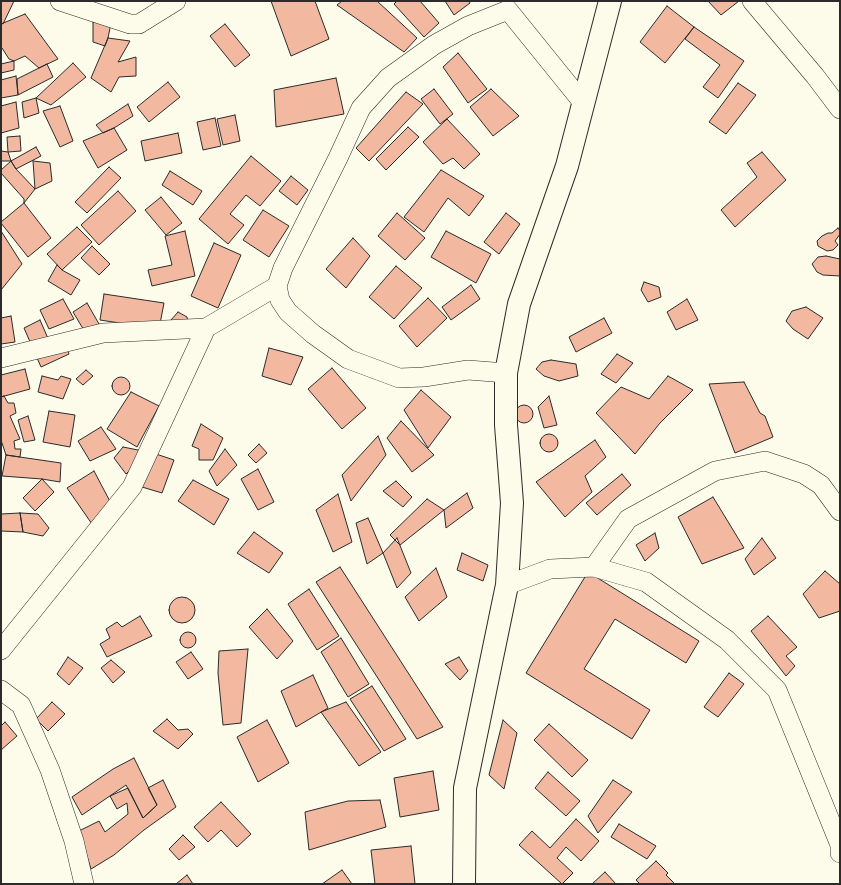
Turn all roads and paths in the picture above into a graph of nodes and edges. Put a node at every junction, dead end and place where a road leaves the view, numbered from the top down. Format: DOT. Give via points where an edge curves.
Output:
graph roads {
  1 [pos="60,1"];
  2 [pos="176,1"];
  3 [pos="610,1"];
  4 [pos="752,1"];
  5 [pos="506,5"];
  6 [pos="584,104"];
  7 [pos="840,109"];
  8 [pos="277,286"];
  9 [pos="206,328"];
  10 [pos="1,358"];
  11 [pos="506,373"];
  12 [pos="840,511"];
  13 [pos="594,567"];
  14 [pos="507,584"];
  15 [pos="1,650"];
  16 [pos="1,690"];
  17 [pos="840,853"];
  18 [pos="84,884"];
  19 [pos="464,884"];
  1 -- 2 [label="street" via="130,24 139,24"];
  3 -- 6 [label="street"];
  4 -- 7 [label="street" via="816,76"];
  5 -- 6 [label="street"];
  5 -- 8 [label="street" via="434,45 388,78 361,108 283,268"];
  6 -- 11 [label="street" via="568,166 520,304"];
  8 -- 9 [label="street"];
  8 -- 11 [label="street" via="280,300 288,312 348,359 399,378 468,370"];
  9 -- 10 [label="street" via="103,332"];
  9 -- 15 [label="street" via="132,487"];
  11 -- 14 [label="street" via="506,425 512,502"];
  12 -- 13 [label="street" via="821,485 804,474 766,461 715,471 628,519"];
  13 -- 14 [label="street" via="550,569"];
  13 -- 17 [label="street" via="646,582 727,640 777,690 840,845"];
  14 -- 19 [label="street" via="465,788"];
  16 -- 18 [label="street" via="21,705 50,770 74,840"];
}
